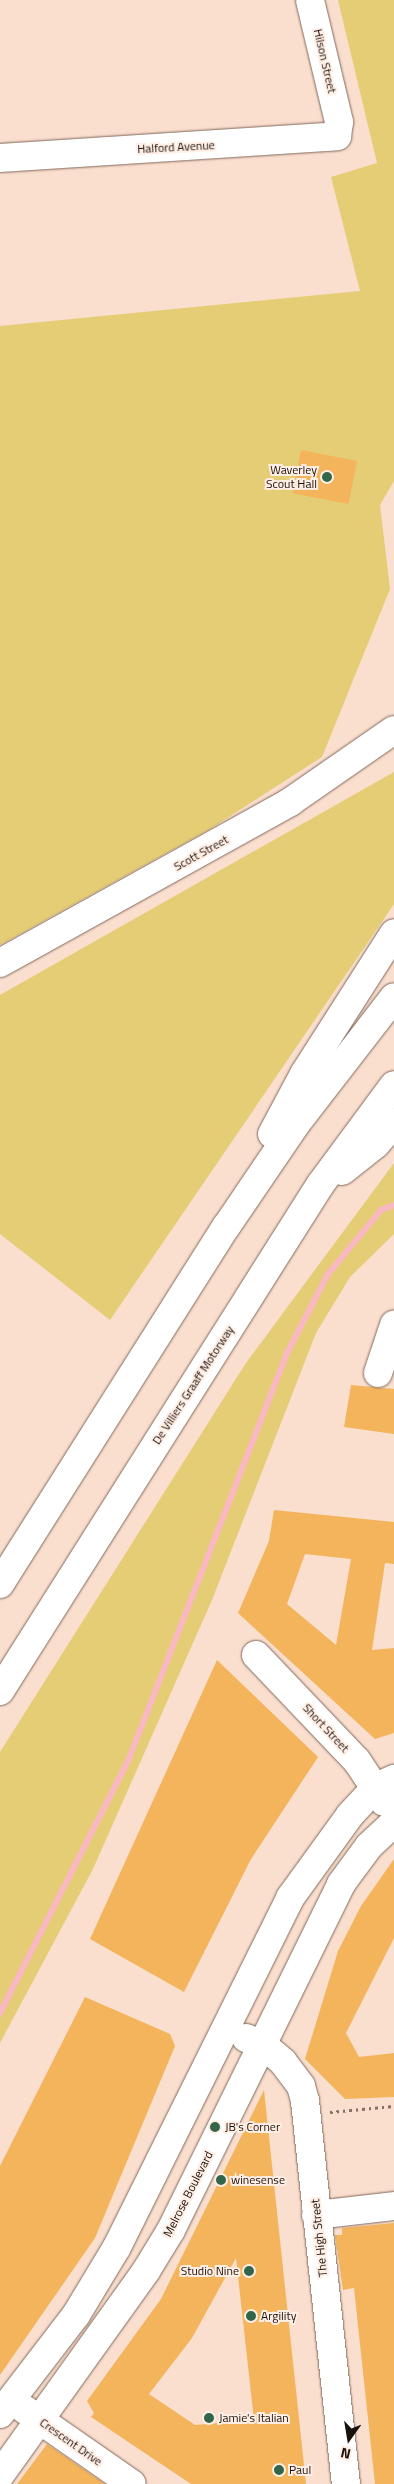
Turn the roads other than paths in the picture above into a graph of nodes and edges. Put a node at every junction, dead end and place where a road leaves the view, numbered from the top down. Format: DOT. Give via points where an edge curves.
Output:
graph roads {
  1 [pos="310,0"];
  2 [pos="339,122"];
  3 [pos="0,158"];
  4 [pos="394,730"];
  5 [pos="394,933"];
  6 [pos="0,963"];
  7 [pos="394,997"];
  8 [pos="394,1085"];
  9 [pos="394,1123"];
  10 [pos="320,1185"];
  11 [pos="226,1228"];
  12 [pos="394,1325"];
  13 [pos="378,1374"];
  14 [pos="0,1584"];
  15 [pos="256,1655"];
  16 [pos="0,1691"];
  17 [pos="389,1803"];
  18 [pos="228,2029"];
  19 [pos="263,2045"];
  20 [pos="394,2206"];
  21 [pos="316,2215"];
  22 [pos="4,2402"];
  23 [pos="39,2419"];
  24 [pos="0,2475"];
  25 [pos="132,2484"];
  26 [pos="346,2484"];
  1 -- 2 [label="main road, Hilson Street"];
  2 -- 3 [label="main road, Halford Avenue" via="340,131 331,138"];
  4 -- 6 [label="main road, Scott Street" via="290,802"];
  5 -- 11 [label="main road" via="304,1074"];
  7 -- 11 [label="main road" via="296,1124"];
  8 -- 10 [label="main road, De Villiers Graaff Motorway"];
  9 -- 10 [label="main road" via="370,1149"];
  10 -- 16 [label="main road, De Villiers Graaff Motorway"];
  11 -- 14 [label="main road"];
  12 -- 13 [label="main road"];
  15 -- 17 [label="main road, Short Street"];
  17 -- 18 [label="main road" via="315,1858 290,1898"];
  17 -- 19 [label="main road, Melrose Boulevard" via="369,1846 341,1884 283,1994"];
  18 -- 19 [label="main road, The High Street"];
  18 -- 22 [label="main road" via="117,2247 76,2315"];
  19 -- 21 [label="main road, The High Street" via="290,2069 301,2086 308,2114"];
  19 -- 23 [label="main road, Melrose Boulevard" via="151,2263"];
  20 -- 21 [label="main road"];
  21 -- 26 [label="main road, The High Street"];
  22 -- 23 [label="main road, Crescent Drive"];
  23 -- 24 [label="main road, Melrose Boulevard"];
  23 -- 25 [label="main road, Crescent Drive"];
}
